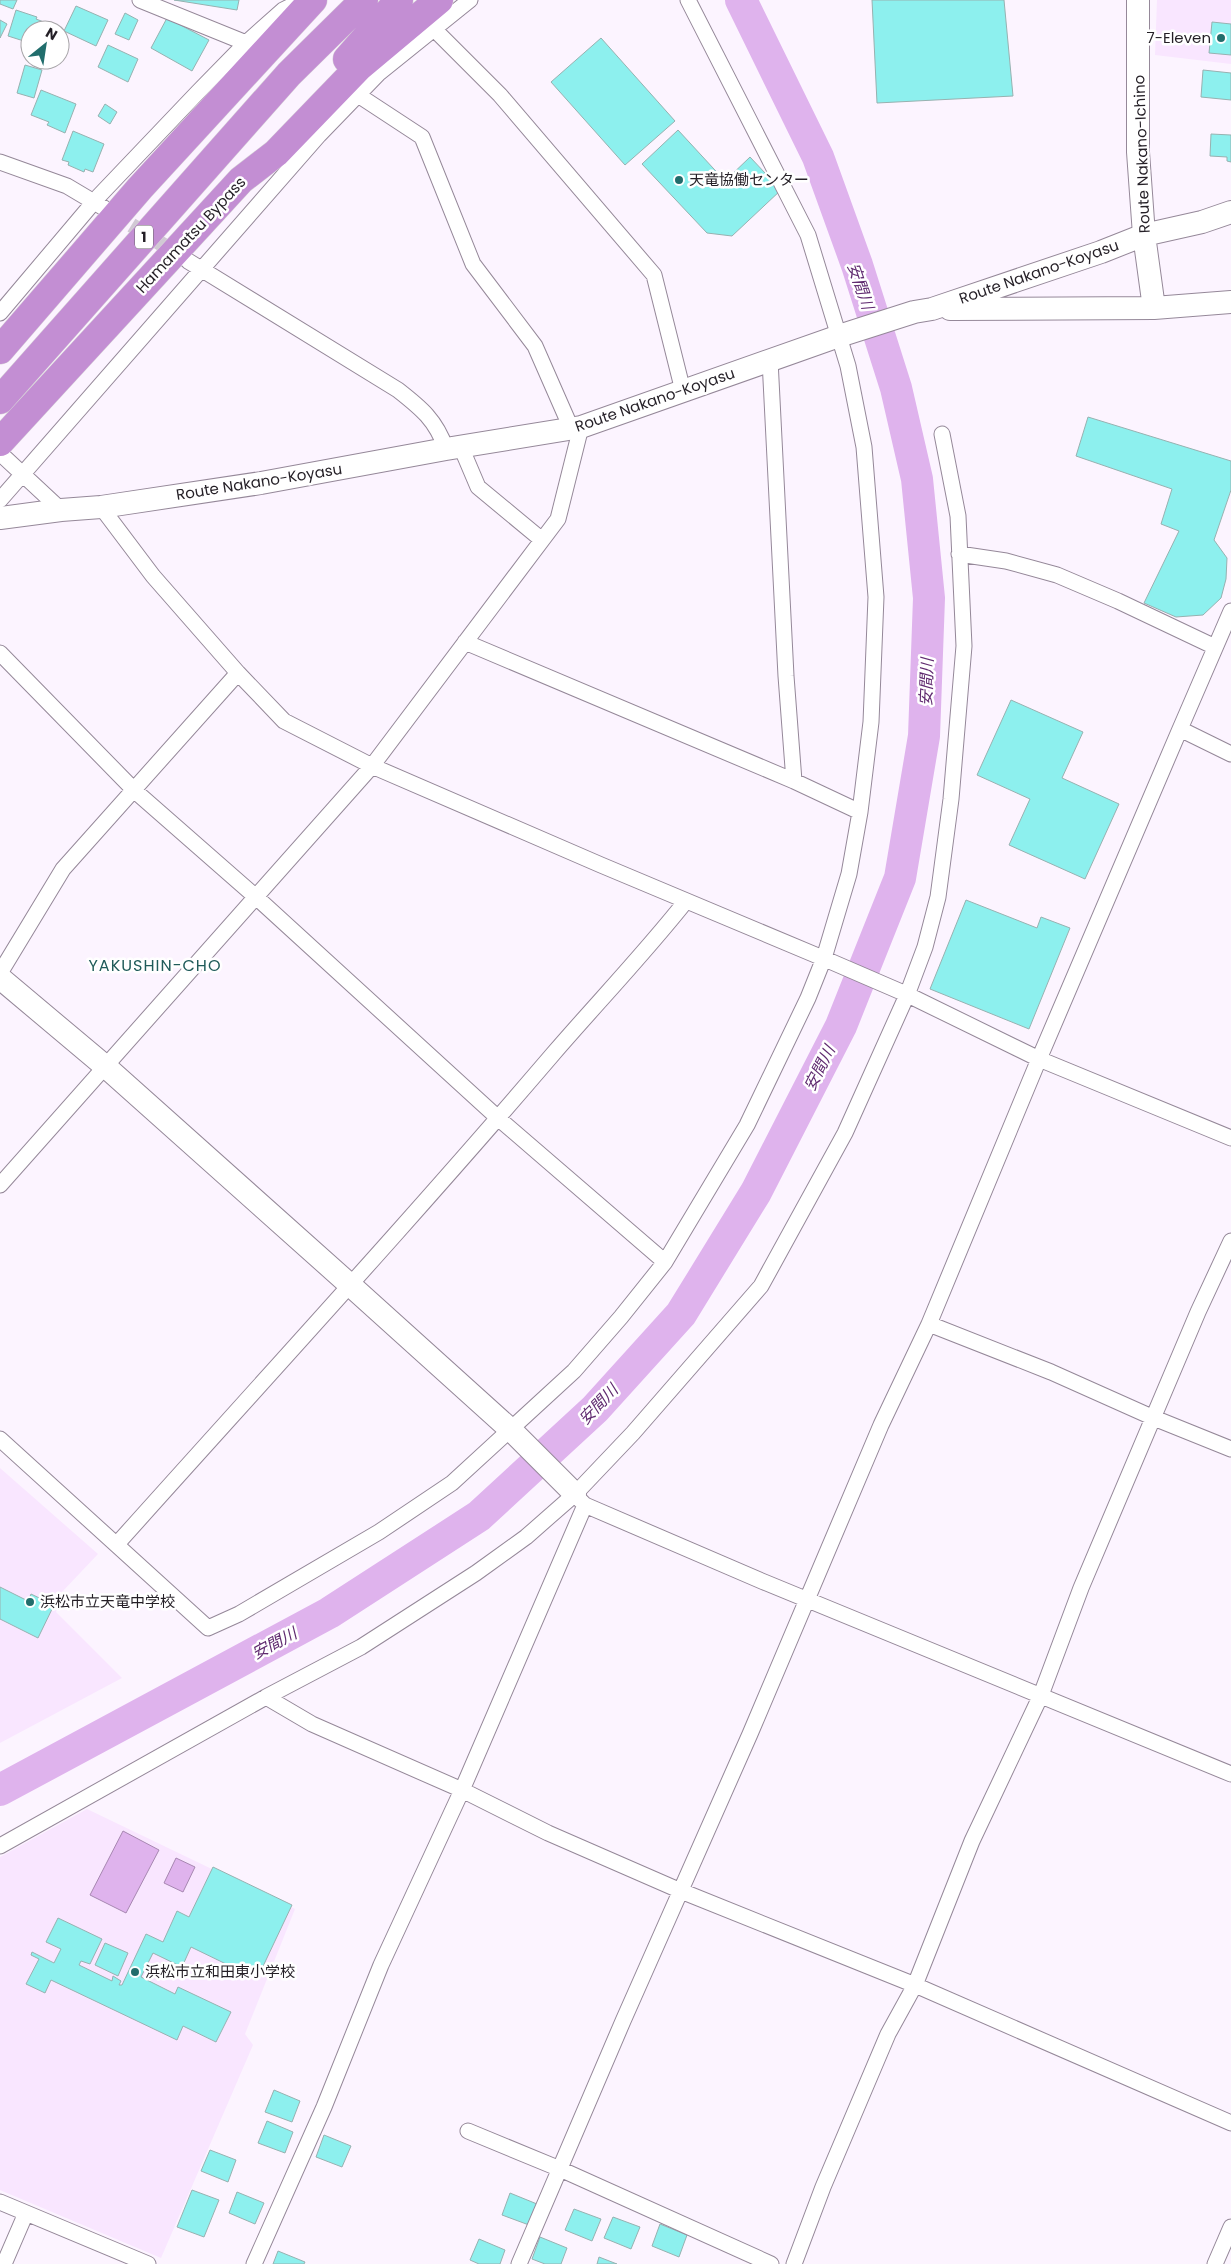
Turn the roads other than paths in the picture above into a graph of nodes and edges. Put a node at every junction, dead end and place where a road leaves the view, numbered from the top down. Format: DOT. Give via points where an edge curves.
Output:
graph roads {
  1 [pos="140,0"];
  2 [pos="303,0"];
  3 [pos="313,0"];
  4 [pos="364,0"];
  5 [pos="399,0"];
  6 [pos="439,0"];
  7 [pos="470,0"];
  8 [pos="688,0"];
  9 [pos="1138,0"];
  10 [pos="433,28"];
  11 [pos="246,43"];
  12 [pos="358,95"];
  13 [pos="0,162"];
  14 [pos="241,180"];
  15 [pos="99,205"];
  16 [pos="1231,212"];
  17 [pos="1144,235"];
  18 [pos="188,261"];
  19 [pos="203,270"];
  20 [pos="1231,302"];
  21 [pos="1154,308"];
  22 [pos="923,311"];
  23 [pos="0,313"];
  24 [pos="843,335"];
  25 [pos="0,350"];
  26 [pos="770,360"];
  27 [pos="684,391"];
  28 [pos="0,400"];
  29 [pos="576,428"];
  30 [pos="942,434"];
  31 [pos="1,448"];
  32 [pos="454,448"];
  33 [pos="22,476"];
  34 [pos="0,500"];
  35 [pos="101,507"];
  36 [pos="61,510"];
  37 [pos="0,518"];
  38 [pos="542,540"];
  39 [pos="960,554"];
  40 [pos="1231,611"];
  41 [pos="465,642"];
  42 [pos="1215,647"];
  43 [pos="0,653"];
  44 [pos="238,673"];
  45 [pos="1180,730"];
  46 [pos="1231,754"];
  47 [pos="372,766"];
  48 [pos="794,781"];
  49 [pos="135,791"];
  50 [pos="860,812"];
  51 [pos="256,897"];
  52 [pos="686,901"];
  53 [pos="825,958"];
  54 [pos="0,973"];
  55 [pos="0,978"];
  56 [pos="907,995"];
  57 [pos="1039,1058"];
  58 [pos="106,1067"];
  59 [pos="498,1118"];
  60 [pos="1231,1138"];
  61 [pos="0,1184"];
  62 [pos="1231,1241"];
  63 [pos="665,1262"];
  64 [pos="349,1284"];
  65 [pos="929,1324"];
  66 [pos="1154,1418"];
  67 [pos="511,1431"];
  68 [pos="0,1439"];
  69 [pos="1231,1449"];
  70 [pos="578,1497"];
  71 [pos="117,1544"];
  72 [pos="806,1600"];
  73 [pos="1041,1695"];
  74 [pos="266,1697"];
  75 [pos="1231,1774"];
  76 [pos="462,1790"];
  77 [pos="0,1846"];
  78 [pos="681,1891"];
  79 [pos="915,1985"];
  80 [pos="1231,2124"];
  81 [pos="468,2131"];
  82 [pos="560,2169"];
  83 [pos="0,2202"];
  84 [pos="26,2213"];
  85 [pos="1231,2226"];
  86 [pos="4,2264"];
  87 [pos="148,2264"];
  88 [pos="254,2264"];
  89 [pos="519,2264"];
  90 [pos="771,2264"];
  91 [pos="794,2264"];
  92 [pos="1214,2264"];
  1 -- 11 [label="street"];
  2 -- 11 [label="street" via="283,10"];
  3 -- 25 [label="highway, 1" via="140,188"];
  4 -- 28 [label="highway, Hamamatsu Bypass / 1" via="289,74"];
  5 -- 14 [label="highway, 1"];
  6 -- 14 [label="highway, Hamamatsu Bypass / 1" via="358,67 276,154"];
  7 -- 10 [label="street"];
  8 -- 24 [label="street" via="808,235"];
  9 -- 17 [label="main road, Route Nakano-Ichino" via="1138,152"];
  10 -- 12 [label="street"];
  10 -- 27 [label="street" via="500,95 654,275"];
  11 -- 15 [label="street"];
  12 -- 19 [label="street" via="266,194"];
  12 -- 29 [label="street" via="422,137 472,264 535,346"];
  13 -- 15 [label="street" via="67,186"];
  14 -- 31 [label="highway, Hamamatsu Bypass / 1"];
  15 -- 23 [label="street"];
  16 -- 17 [label="main road, Route Nakano-Koyasu"];
  17 -- 21 [label="main road, Route Nakano-Ichino"];
  17 -- 22 [label="main road, Route Nakano-Koyasu"];
  18 -- 19 [label="street"];
  19 -- 32 [label="street" via="398,390 426,412"];
  19 -- 33 [label="street" via="143,334"];
  20 -- 21 [label="main road"];
  21 -- 22 [label="main road"];
  22 -- 24 [label="main road, Route Nakano-Koyasu"];
  24 -- 26 [label="main road, Route Nakano-Koyasu"];
  24 -- 50 [label="street" via="864,447 876,598 871,722"];
  26 -- 27 [label="main road, Route Nakano-Koyasu"];
  26 -- 48 [label="street"];
  27 -- 29 [label="main road, Route Nakano-Koyasu"];
  29 -- 32 [label="main road, Route Nakano-Koyasu"];
  29 -- 38 [label="street" via="558,519"];
  30 -- 39 [label="street" via="958,516"];
  31 -- 33 [label="street"];
  32 -- 35 [label="main road, Route Nakano-Koyasu" via="261,484"];
  32 -- 38 [label="street" via="478,487"];
  33 -- 34 [label="street"];
  33 -- 36 [label="street"];
  35 -- 36 [label="main road, Route Nakano-Koyasu"];
  35 -- 44 [label="street" via="152,576"];
  36 -- 37 [label="main road, Route Nakano-Koyasu"];
  38 -- 41 [label="street"];
  39 -- 42 [label="street" via="1006,561 1058,575"];
  39 -- 56 [label="street" via="964,646 951,798 938,897 925,947"];
  40 -- 42 [label="street"];
  41 -- 47 [label="street"];
  41 -- 48 [label="street"];
  42 -- 45 [label="street"];
  43 -- 49 [label="street"];
  44 -- 47 [label="street" via="284,720"];
  44 -- 49 [label="street"];
  45 -- 46 [label="street"];
  45 -- 57 [label="street"];
  47 -- 51 [label="street"];
  47 -- 52 [label="street"];
  48 -- 50 [label="street"];
  49 -- 51 [label="street"];
  49 -- 54 [label="street" via="63,869"];
  50 -- 53 [label="street" via="849,874"];
  51 -- 58 [label="street"];
  51 -- 59 [label="street"];
  52 -- 53 [label="street"];
  52 -- 59 [label="street"];
  53 -- 56 [label="street"];
  53 -- 63 [label="street" via="747,1125"];
  55 -- 58 [label="main road"];
  56 -- 57 [label="street"];
  56 -- 70 [label="street" via="845,1133 761,1286"];
  57 -- 60 [label="street"];
  57 -- 65 [label="street"];
  58 -- 61 [label="street"];
  58 -- 64 [label="main road"];
  59 -- 63 [label="street"];
  59 -- 64 [label="street"];
  62 -- 66 [label="street"];
  63 -- 67 [label="street" via="574,1372"];
  64 -- 67 [label="main road"];
  64 -- 71 [label="street"];
  65 -- 66 [label="street" via="1051,1372"];
  65 -- 72 [label="street" via="881,1424"];
  66 -- 69 [label="street"];
  66 -- 73 [label="street" via="1081,1588"];
  67 -- 70 [label="main road"];
  67 -- 71 [label="street" via="452,1482 379,1532 239,1614 208,1628"];
  68 -- 71 [label="street"];
  70 -- 72 [label="street"];
  70 -- 74 [label="street" via="476,1573 361,1646"];
  70 -- 76 [label="street" via="529,1630"];
  72 -- 73 [label="street"];
  72 -- 78 [label="street"];
  73 -- 75 [label="street"];
  73 -- 79 [label="street" via="972,1841"];
  74 -- 76 [label="street" via="312,1724"];
  74 -- 77 [label="street"];
  76 -- 78 [label="street" via="548,1833"];
  76 -- 88 [label="street" via="382,1965 324,2107"];
  78 -- 79 [label="street"];
  78 -- 82 [label="street"];
  79 -- 80 [label="street"];
  79 -- 91 [label="street" via="888,2034"];
  81 -- 82 [label="street"];
  82 -- 89 [label="street"];
  82 -- 90 [label="street"];
  83 -- 84 [label="street"];
  84 -- 86 [label="street"];
  84 -- 87 [label="street"];
  85 -- 92 [label="street"];
}
